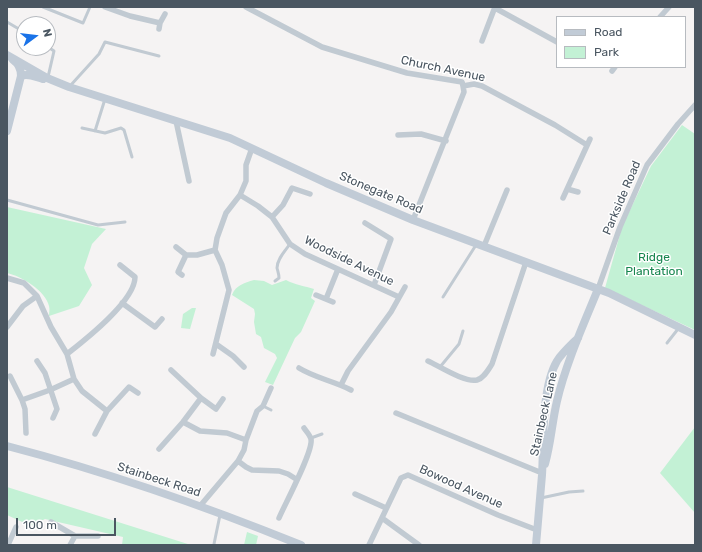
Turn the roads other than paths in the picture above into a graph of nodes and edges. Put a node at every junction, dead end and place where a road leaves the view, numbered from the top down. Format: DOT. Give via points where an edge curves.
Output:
graph roads {
  1 [pos="43,7"];
  2 [pos="90,7"];
  3 [pos="105,7"];
  4 [pos="246,7"];
  5 [pos="668,7"];
  6 [pos="495,8"];
  7 [pos="164,14"];
  8 [pos="661,16"];
  9 [pos="7,22"];
  10 [pos="16,27"];
  11 [pos="482,41"];
  12 [pos="556,41"];
  13 [pos="7,56"];
  14 [pos="53,56"];
  15 [pos="159,56"];
  16 [pos="7,62"];
  17 [pos="33,70"];
  18 [pos="21,74"];
  19 [pos="47,79"];
  20 [pos="463,86"];
  21 [pos="69,87"];
  22 [pos="104,99"];
  23 [pos="695,105"];
  24 [pos="176,121"];
  25 [pos="82,128"];
  26 [pos="7,131"];
  27 [pos="95,131"];
  28 [pos="398,135"];
  29 [pos="590,139"];
  30 [pos="446,141"];
  31 [pos="587,145"];
  32 [pos="252,148"];
  33 [pos="132,157"];
  34 [pos="189,181"];
  35 [pos="567,189"];
  36 [pos="507,190"];
  37 [pos="578,192"];
  38 [pos="310,194"];
  39 [pos="240,195"];
  40 [pos="564,198"];
  41 [pos="7,200"];
  42 [pos="272,217"];
  43 [pos="413,220"];
  44 [pos="125,222"];
  45 [pos="365,223"];
  46 [pos="290,244"];
  47 [pos="481,245"];
  48 [pos="176,247"];
  49 [pos="215,250"];
  50 [pos="186,255"];
  51 [pos="526,262"];
  52 [pos="120,265"];
  53 [pos="338,269"];
  54 [pos="182,275"];
  55 [pos="7,278"];
  56 [pos="276,281"];
  57 [pos="374,285"];
  58 [pos="405,287"];
  59 [pos="598,289"];
  60 [pos="316,295"];
  61 [pos="37,296"];
  62 [pos="399,297"];
  63 [pos="443,297"];
  64 [pos="326,299"];
  65 [pos="333,302"];
  66 [pos="122,303"];
  67 [pos="162,320"];
  68 [pos="7,327"];
  69 [pos="679,327"];
  70 [pos="462,331"];
  71 [pos="695,335"];
  72 [pos="578,338"];
  73 [pos="216,344"];
  74 [pos="667,344"];
  75 [pos="67,354"];
  76 [pos="213,354"];
  77 [pos="37,361"];
  78 [pos="428,361"];
  79 [pos="244,367"];
  80 [pos="440,367"];
  81 [pos="300,368"];
  82 [pos="171,370"];
  83 [pos="10,376"];
  84 [pos="74,379"];
  85 [pos="341,385"];
  86 [pos="271,388"];
  87 [pos="50,390"];
  88 [pos="351,390"];
  89 [pos="138,393"];
  90 [pos="201,398"];
  91 [pos="223,399"];
  92 [pos="22,400"];
  93 [pos="263,406"];
  94 [pos="271,410"];
  95 [pos="107,411"];
  96 [pos="396,413"];
  97 [pos="53,418"];
  98 [pos="183,422"];
  99 [pos="304,428"];
  100 [pos="26,433"];
  101 [pos="95,434"];
  102 [pos="322,434"];
  103 [pos="311,438"];
  104 [pos="246,440"];
  105 [pos="7,446"];
  106 [pos="159,449"];
  107 [pos="238,461"];
  108 [pos="542,473"];
  109 [pos="296,479"];
  110 [pos="583,491"];
  111 [pos="355,494"];
  112 [pos="540,498"];
  113 [pos="200,506"];
  114 [pos="386,508"];
  115 [pos="220,514"];
  116 [pos="279,518"];
  117 [pos="382,518"];
  118 [pos="51,522"];
  119 [pos="16,527"];
  120 [pos="537,530"];
  121 [pos="75,536"];
  122 [pos="98,536"];
  123 [pos="214,544"];
  124 [pos="8,545"];
  125 [pos="70,545"];
  126 [pos="301,545"];
  127 [pos="369,545"];
  128 [pos="419,545"];
  129 [pos="536,545"];
  1 -- 2 [label="lane" via="83,23"];
  3 -- 7 [label="street" via="159,26"];
  4 -- 20 [label="street, Church Avenue" via="322,47 407,74 462,82"];
  5 -- 8 [label="street"];
  6 -- 11 [label="street"];
  6 -- 12 [label="street"];
  9 -- 10 [label="lane"];
  13 -- 17 [label="street, Stonegate Road"];
  13 -- 18 [label="street, Stonegate Road" via="16,62"];
  14 -- 19 [label="lane"];
  15 -- 21 [label="lane" via="105,42 99,54"];
  16 -- 18 [label="street, Stonegate Road"];
  17 -- 18 [label="street"];
  17 -- 19 [label="street, Stonegate Road"];
  18 -- 19 [label="street, Stonegate Road"];
  18 -- 26 [label="street"];
  19 -- 21 [label="street, Stonegate Road"];
  20 -- 30 [label="street" via="464,92"];
  20 -- 31 [label="street, Church Avenue" via="482,86"];
  21 -- 22 [label="street, Stonegate Road"];
  22 -- 24 [label="street, Stonegate Road"];
  22 -- 27 [label="lane"];
  23 -- 59 [label="street, Parkside Road" via="647,165 620,227"];
  24 -- 32 [label="street, Stonegate Road" via="230,138"];
  24 -- 34 [label="street"];
  25 -- 27 [label="lane"];
  27 -- 33 [label="lane" via="105,133 121,128 124,130"];
  28 -- 30 [label="street" via="421,134"];
  29 -- 31 [label="street"];
  30 -- 43 [label="street"];
  31 -- 35 [label="street"];
  32 -- 39 [label="street" via="246,165 246,181"];
  32 -- 43 [label="street, Stonegate Road"];
  35 -- 37 [label="street"];
  35 -- 40 [label="street"];
  36 -- 47 [label="street"];
  38 -- 42 [label="street" via="292,188 283,205"];
  39 -- 42 [label="street, Woodside Avenue"];
  39 -- 49 [label="street" via="226,213 216,238"];
  41 -- 44 [label="lane" via="98,225"];
  42 -- 46 [label="street, Woodside Avenue"];
  43 -- 47 [label="street, Stonegate Road"];
  45 -- 57 [label="street" via="391,239"];
  46 -- 53 [label="street, Woodside Avenue"];
  46 -- 56 [label="lane" via="280,258 277,269 280,274"];
  47 -- 51 [label="street, Stonegate Road"];
  47 -- 63 [label="lane"];
  48 -- 50 [label="street"];
  49 -- 50 [label="street"];
  49 -- 73 [label="street" via="229,290"];
  50 -- 54 [label="street" via="178,272"];
  51 -- 59 [label="street, Stonegate Road"];
  51 -- 80 [label="street" via="492,364 486,373 477,380 469,380"];
  52 -- 66 [label="street" via="135,277 135,284"];
  53 -- 57 [label="street, Woodside Avenue"];
  53 -- 64 [label="street"];
  55 -- 61 [label="street" via="24,283"];
  57 -- 62 [label="street, Woodside Avenue"];
  58 -- 62 [label="street, Woodside Avenue"];
  59 -- 69 [label="street, Stonegate Road"];
  59 -- 72 [label="street, Stainbeck Lane"];
  60 -- 64 [label="street"];
  61 -- 68 [label="street" via="23,306"];
  61 -- 75 [label="street" via="50,327"];
  62 -- 85 [label="street, Woodside Avenue" via="392,312 348,371"];
  64 -- 65 [label="street"];
  66 -- 67 [label="street" via="155,327"];
  66 -- 75 [label="street" via="96,331"];
  69 -- 71 [label="street, Stonegate Road"];
  69 -- 74 [label="lane"];
  70 -- 80 [label="lane" via="459,344"];
  72 -- 108 [label="street, Stainbeck Lane" via="557,401"];
  72 -- 108 [label="street, Stainbeck Lane" via="557,360 550,378 542,442"];
  73 -- 76 [label="street"];
  73 -- 79 [label="street"];
  75 -- 84 [label="street"];
  77 -- 87 [label="street" via="45,373"];
  78 -- 80 [label="street"];
  81 -- 85 [label="street" via="309,374"];
  82 -- 90 [label="street"];
  83 -- 92 [label="street"];
  84 -- 87 [label="street"];
  84 -- 95 [label="street" via="82,391"];
  85 -- 88 [label="street"];
  86 -- 93 [label="street"];
  87 -- 92 [label="street"];
  87 -- 97 [label="street" via="57,410"];
  89 -- 95 [label="street" via="129,387"];
  90 -- 91 [label="street" via="216,409"];
  90 -- 98 [label="street"];
  92 -- 100 [label="street"];
  93 -- 94 [label="lane"];
  93 -- 104 [label="street" via="257,411"];
  95 -- 101 [label="street"];
  96 -- 108 [label="street"];
  98 -- 104 [label="street" via="200,431 227,432"];
  98 -- 106 [label="street"];
  99 -- 103 [label="street"];
  102 -- 103 [label="lane"];
  103 -- 109 [label="street" via="311,447"];
  104 -- 107 [label="street"];
  105 -- 113 [label="street, Stainbeck Road" via="63,461"];
  107 -- 109 [label="street" via="252,470 279,471"];
  107 -- 113 [label="street"];
  108 -- 112 [label="street, Stainbeck Lane"];
  109 -- 116 [label="street"];
  110 -- 112 [label="lane"];
  111 -- 114 [label="street"];
  112 -- 120 [label="street, Stainbeck Lane"];
  113 -- 115 [label="street, Stainbeck Road"];
  114 -- 117 [label="street, Bowood Avenue"];
  114 -- 120 [label="street, Bowood Avenue" via="402,478 408,475"];
  115 -- 123 [label="lane"];
  115 -- 126 [label="street, Stainbeck Road"];
  117 -- 127 [label="street, Bowood Avenue"];
  117 -- 128 [label="street"];
  118 -- 121 [label="street"];
  119 -- 124 [label="street"];
  120 -- 129 [label="street, Stainbeck Lane"];
  121 -- 122 [label="street"];
  121 -- 125 [label="street"];
}
